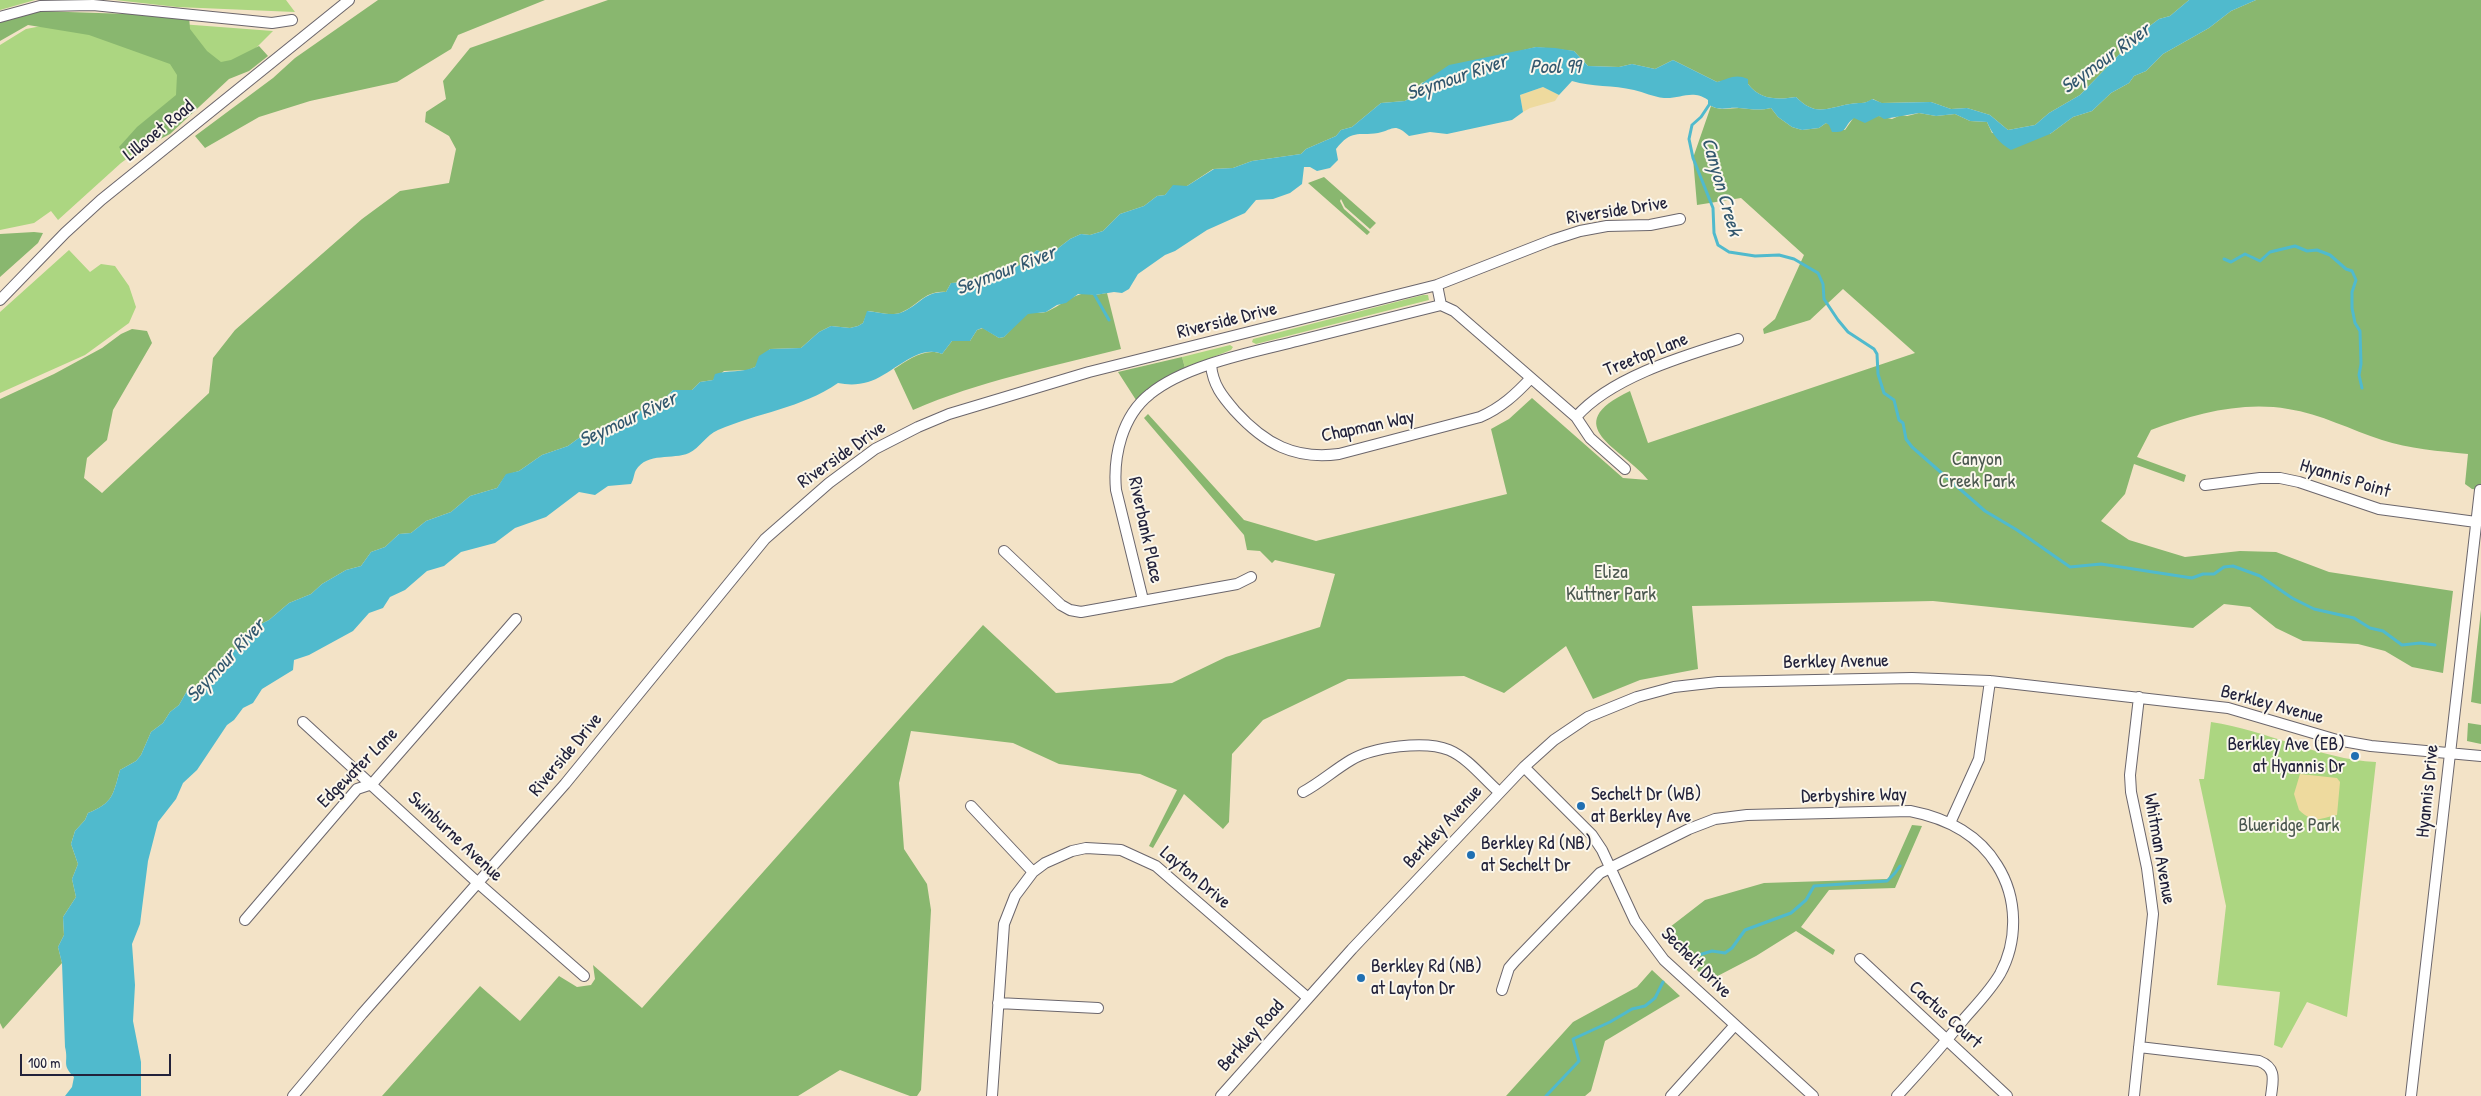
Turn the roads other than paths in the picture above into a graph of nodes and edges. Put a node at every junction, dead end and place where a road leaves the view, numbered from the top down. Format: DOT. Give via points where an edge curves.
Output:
graph roads {
  1 [pos="349,0"];
  2 [pos="0,17"];
  3 [pos="292,20"];
  4 [pos="1680,219"];
  5 [pos="1437,285"];
  6 [pos="0,300"];
  7 [pos="1441,305"];
  8 [pos="1240,336"];
  9 [pos="1738,339"];
  10 [pos="1244,354"];
  11 [pos="1211,365"];
  12 [pos="1531,378"];
  13 [pos="1576,417"];
  14 [pos="1624,469"];
  15 [pos="2205,485"];
  16 [pos="2480,490"];
  17 [pos="2476,522"];
  18 [pos="1004,551"];
  19 [pos="1252,577"];
  20 [pos="1143,600"];
  21 [pos="516,619"];
  22 [pos="1990,681"];
  23 [pos="2139,697"];
  24 [pos="303,722"];
  25 [pos="2450,753"];
  26 [pos="2481,756"];
  27 [pos="1524,767"];
  28 [pos="372,784"];
  29 [pos="1303,792"];
  30 [pos="1499,792"];
  31 [pos="971,806"];
  32 [pos="1950,823"];
  33 [pos="1610,867"];
  34 [pos="1033,872"];
  35 [pos="478,883"];
  36 [pos="245,920"];
  37 [pos="1860,959"];
  38 [pos="584,976"];
  39 [pos="1502,990"];
  40 [pos="1308,998"];
  41 [pos="998,1003"];
  42 [pos="1098,1008"];
  43 [pos="1735,1025"];
  44 [pos="1946,1041"];
  45 [pos="2139,1047"];
  46 [pos="293,1096"];
  47 [pos="992,1096"];
  48 [pos="1221,1096"];
  49 [pos="1671,1096"];
  50 [pos="1812,1096"];
  51 [pos="1896,1096"];
  52 [pos="2007,1096"];
  53 [pos="2134,1096"];
  54 [pos="2271,1096"];
  55 [pos="2411,1096"];
  1 -- 6 [label="street, Lillooet Road" via="101,200"];
  2 -- 3 [label="street" via="40,6 92,5 272,23"];
  4 -- 5 [label="street, Riverside Drive" via="1580,231"];
  5 -- 7 [label="street"];
  5 -- 8 [label="street, Riverside Drive"];
  7 -- 10 [label="street, Riverside Drive"];
  7 -- 12 [label="street" via="1454,311"];
  8 -- 10 [label="street"];
  8 -- 35 [label="street, Riverside Drive" via="1089,372 949,414 891,440 854,463 766,540 565,784"];
  9 -- 13 [label="street, Treetop Lane" via="1613,386"];
  10 -- 11 [label="street, Riverside Drive"];
  11 -- 12 [label="street, Chapman Way" via="1218,392 1250,428 1278,447 1319,457 1494,412"];
  11 -- 20 [label="street, Riverbank Place" via="1192,371 1150,394 1131,418 1116,457 1116,490"];
  12 -- 13 [label="street"];
  13 -- 14 [label="street" via="1590,438"];
  15 -- 17 [label="street, Hyannis Point" via="2280,478 2379,509"];
  16 -- 17 [label="street, Hyannis Drive"];
  17 -- 25 [label="street, Hyannis Drive"];
  18 -- 20 [label="street" via="1070,610 1081,612"];
  19 -- 20 [label="street" via="1237,584"];
  21 -- 28 [label="street, Edgewater Lane"];
  22 -- 23 [label="street, Berkley Avenue"];
  22 -- 27 [label="street, Berkley Avenue" via="1912,678 1718,682 1674,687 1637,697 1588,718 1554,740"];
  22 -- 32 [label="street" via="1979,759"];
  23 -- 25 [label="street, Berkley Avenue" via="2228,708 2337,740"];
  23 -- 45 [label="street, Whitman Avenue" via="2131,792 2153,914"];
  24 -- 28 [label="street, Swinburne Avenue"];
  25 -- 26 [label="street, Berkley Avenue"];
  25 -- 55 [label="street, Hyannis Drive"];
  27 -- 30 [label="street, Berkley Avenue"];
  27 -- 33 [label="street, Sechelt Drive" via="1580,821 1602,850"];
  28 -- 35 [label="street, Swinburne Avenue"];
  28 -- 36 [label="street, Edgewater Lane" via="357,789"];
  29 -- 30 [label="street" via="1366,752 1421,746 1450,750"];
  30 -- 40 [label="street, Berkley Avenue"];
  31 -- 34 [label="street"];
  32 -- 33 [label="street, Derbyshire Way" via="1910,811 1714,819"];
  32 -- 44 [label="street, Derbyshire Way" via="1990,853 2007,886 2014,919 2010,948 1999,975"];
  33 -- 39 [label="street, Derbyshire Way" via="1586,885 1515,961"];
  33 -- 43 [label="street, Sechelt Drive" via="1648,941 1664,960"];
  34 -- 40 [label="street, Layton Drive" via="1056,857 1086,848 1121,850 1144,859 1168,875"];
  34 -- 41 [label="street, Layton Drive" via="1015,896 1004,924"];
  35 -- 38 [label="street, Swinburne Avenue"];
  35 -- 46 [label="street, Riverside Drive"];
  37 -- 44 [label="street, Cactus Court"];
  40 -- 48 [label="street, Berkley Road"];
  41 -- 42 [label="street"];
  41 -- 47 [label="street, Layton Drive"];
  43 -- 49 [label="street"];
  43 -- 50 [label="street, Sechelt Drive"];
  44 -- 51 [label="street, Derbyshire Way"];
  44 -- 52 [label="street, Cactus Court"];
  45 -- 53 [label="street, Whitman Avenue"];
  45 -- 54 [label="street" via="2259,1061 2269,1065 2273,1072"];
}
